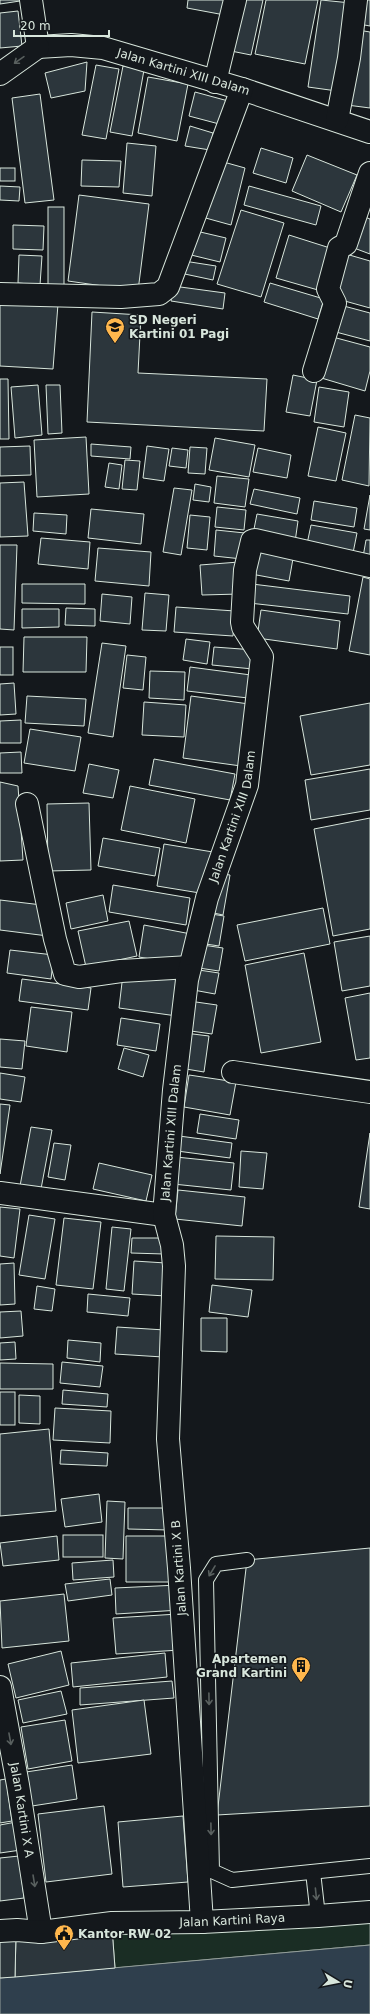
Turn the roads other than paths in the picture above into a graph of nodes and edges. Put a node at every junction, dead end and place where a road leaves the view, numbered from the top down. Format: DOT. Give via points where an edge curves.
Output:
graph roads {
  1 [pos="31,0"];
  2 [pos="234,0"];
  3 [pos="356,0"];
  4 [pos="38,47"];
  5 [pos="0,74"];
  6 [pos="215,82"];
  7 [pos="242,89"];
  8 [pos="337,120"];
  9 [pos="370,132"];
  10 [pos="370,173"];
  11 [pos="0,294"];
  12 [pos="314,372"];
  13 [pos="370,566"];
  14 [pos="27,804"];
  15 [pos="190,967"];
  16 [pos="233,1072"];
  17 [pos="370,1092"];
  18 [pos="0,1193"];
  19 [pos="164,1215"];
  20 [pos="247,1560"];
  21 [pos="0,1687"];
  22 [pos="370,1866"];
  23 [pos="313,1872"];
  24 [pos="370,1912"];
  25 [pos="318,1916"];
  26 [pos="202,1922"];
  27 [pos="0,1931"];
  28 [pos="41,1932"];
  1 -- 4 [label="street"];
  2 -- 6 [label="street"];
  3 -- 8 [label="street" via="349,58"];
  4 -- 5 [label="street, one-way"];
  4 -- 6 [label="street, Jalan Kartini XIII Dalam" via="71,45 103,48"];
  6 -- 7 [label="street, Jalan Kartini XIII Dalam"];
  7 -- 8 [label="street, Jalan Kartini XIII Dalam"];
  7 -- 11 [label="street" via="168,287 159,294 150,296"];
  8 -- 9 [label="street, Jalan Kartini XIII Dalam"];
  10 -- 12 [label="street" via="346,244 339,248 328,289 335,303"];
  13 -- 15 [label="street, Jalan Kartini XIII Dalam" via="252,541 245,570 242,622 262,657 247,786 207,898"];
  14 -- 15 [label="street" via="55,939 65,974 79,977 121,971"];
  15 -- 19 [label="street, Jalan Kartini XIII Dalam" via="174,1090"];
  16 -- 17 [label="street"];
  18 -- 19 [label="street"];
  19 -- 26 [label="street, Jalan Kartini X B" via="172,1245 174,1266 168,1439"];
  20 -- 23 [label="lane, one-way" via="216,1564 206,1580 212,1872 232,1880"];
  21 -- 28 [label="street, Jalan Kartini X A, one-way"];
  22 -- 23 [label="lane"];
  23 -- 25 [label="lane, one-way"];
  24 -- 25 [label="street, Jalan Kartini Raya"];
  25 -- 26 [label="street, Jalan Kartini Raya"];
  26 -- 28 [label="street, Jalan Kartini Raya" via="112,1924"];
  27 -- 28 [label="street, Jalan Kartini Raya"];
}
